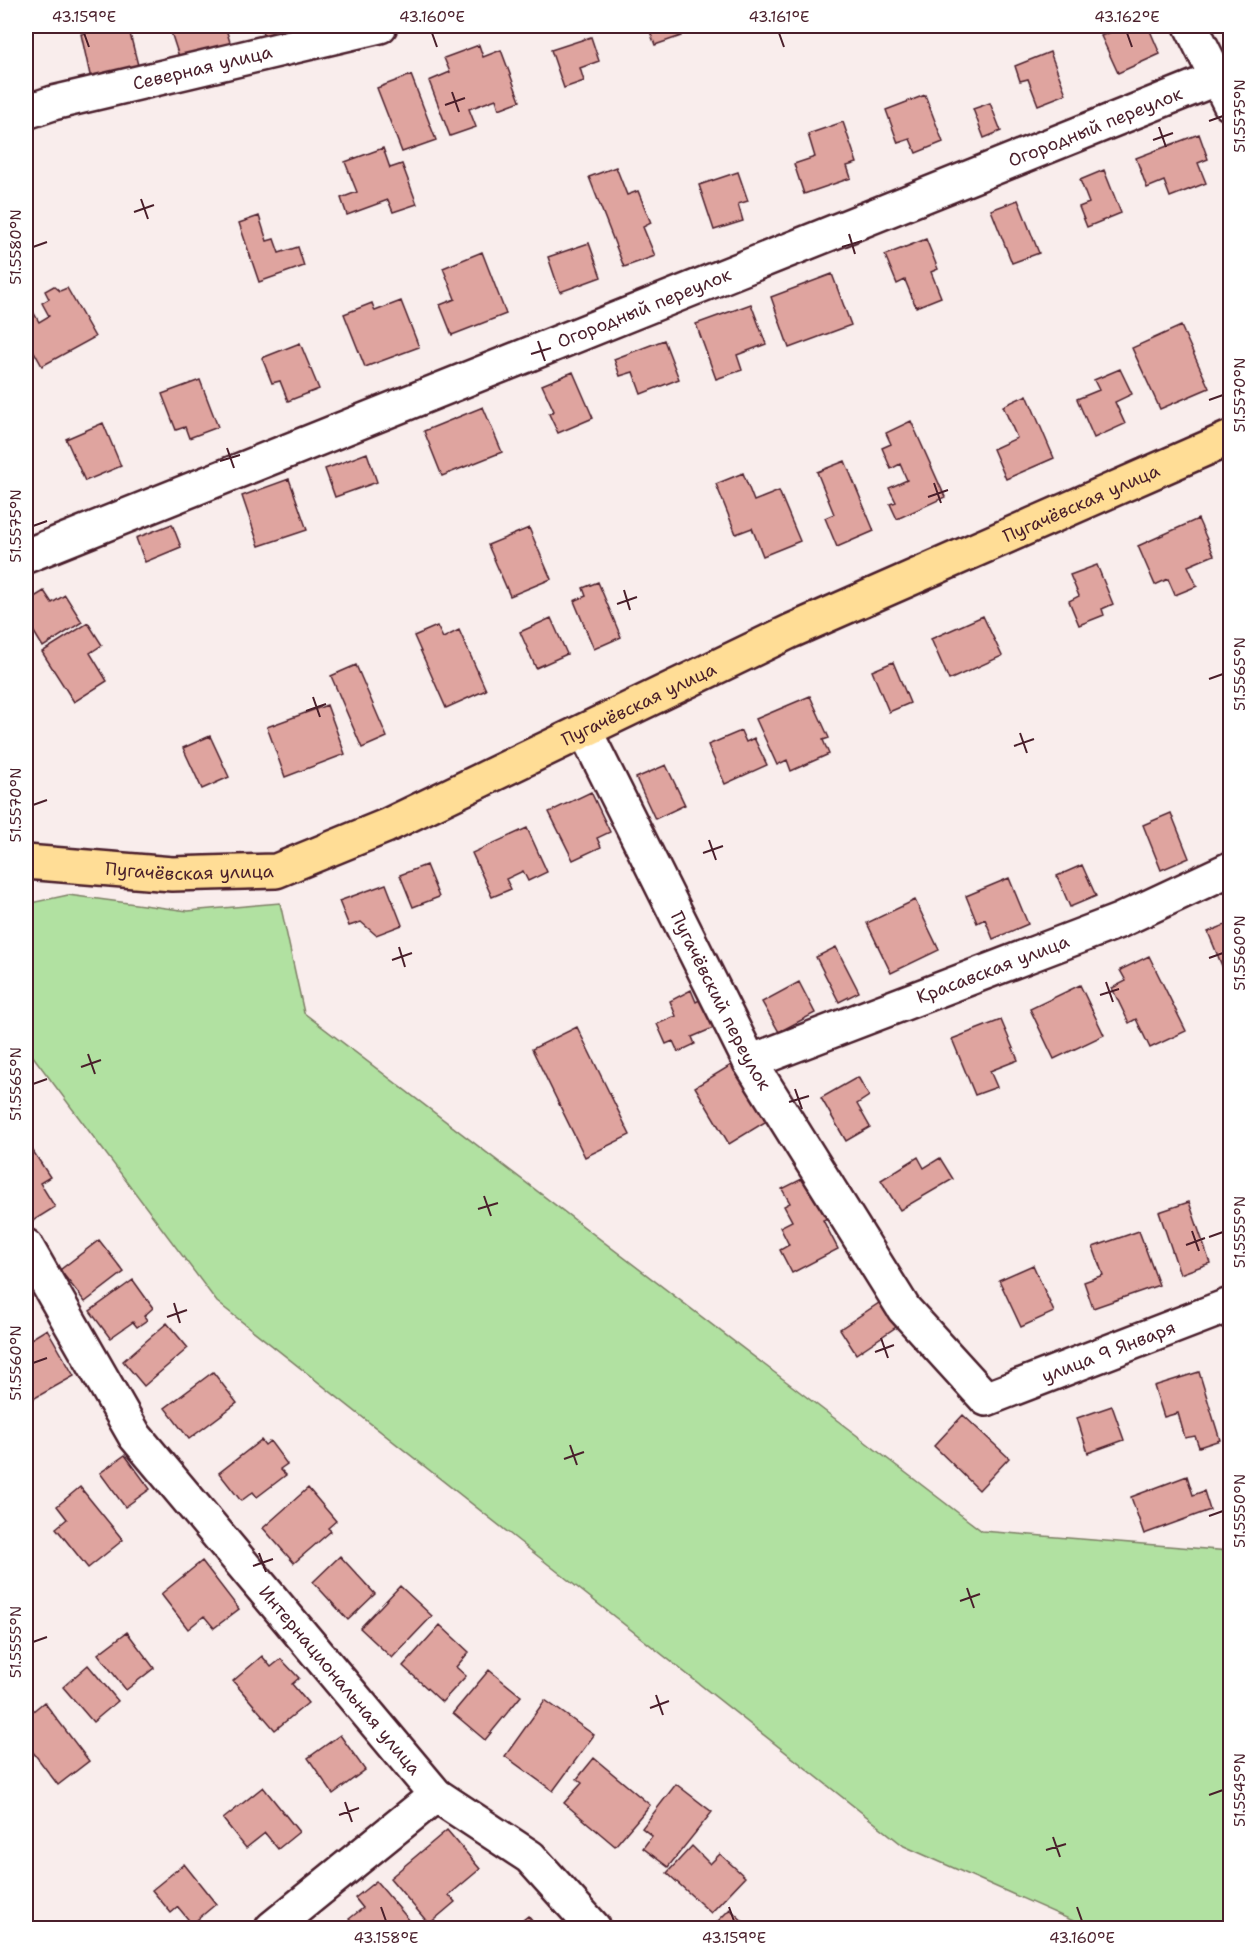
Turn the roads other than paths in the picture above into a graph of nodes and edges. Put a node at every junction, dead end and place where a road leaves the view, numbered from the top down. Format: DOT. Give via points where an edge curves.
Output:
graph roads {
  1 [pos="380,26"];
  2 [pos="1191,26"];
  3 [pos="1226,86"];
  4 [pos="26,112"];
  5 [pos="1230,438"];
  6 [pos="26,556"];
  7 [pos="585,731"];
  8 [pos="26,862"];
  9 [pos="1230,869"];
  10 [pos="750,1062"];
  11 [pos="26,1246"];
  12 [pos="1230,1305"];
  13 [pos="986,1399"];
  14 [pos="436,1795"];
  15 [pos="272,1929"];
  16 [pos="594,1929"];
  1 -- 4 [label="street, Северная улица"];
  2 -- 3 [label="street"];
  3 -- 6 [label="street, Огородный переулок"];
  5 -- 7 [label="main road, Пугачёвская улица" via="790,631"];
  7 -- 8 [label="main road, Пугачёвская улица" via="387,826 276,871 172,874"];
  7 -- 10 [label="street, Пугачёвский переулок"];
  9 -- 10 [label="street, Красавская улица" via="1119,921"];
  10 -- 13 [label="street, Пугачёвский переулок" via="904,1309"];
  11 -- 14 [label="street, Интернациональная улица" via="135,1436"];
  12 -- 13 [label="street, улица 9 Января"];
  14 -- 15 [label="street"];
  14 -- 16 [label="street, Интернациональная улица" via="530,1857"];
}
